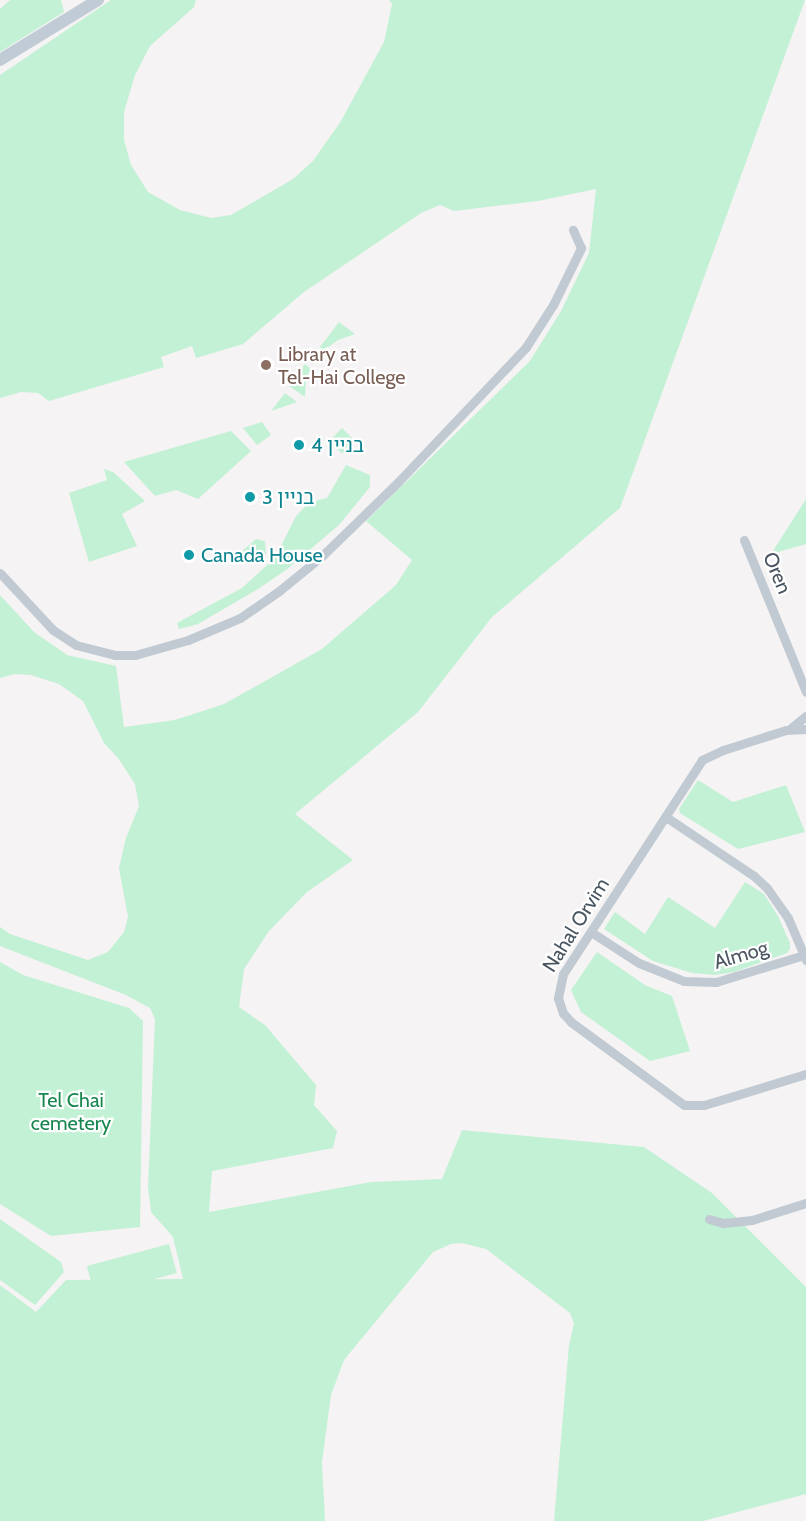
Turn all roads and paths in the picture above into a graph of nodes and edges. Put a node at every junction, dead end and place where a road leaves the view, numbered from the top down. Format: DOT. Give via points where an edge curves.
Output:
graph roads {
  1 [pos="98,0"];
  2 [pos="0,60"];
  3 [pos="573,230"];
  4 [pos="744,540"];
  5 [pos="0,573"];
  6 [pos="806,688"];
  7 [pos="806,715"];
  8 [pos="806,727"];
  9 [pos="786,730"];
  10 [pos="666,817"];
  11 [pos="591,932"];
  12 [pos="805,958"];
  13 [pos="806,1074"];
  14 [pos="806,1203"];
  15 [pos="709,1219"];
  1 -- 2 [label="street"];
  3 -- 5 [label="street" via="581,249 526,347 323,555 240,618 135,656 116,655 76,645 53,630"];
  4 -- 6 [label="street, Oren"];
  7 -- 8 [label="street"];
  7 -- 9 [label="street, Nahal Orvim"];
  8 -- 9 [label="street, Nahal Orvim"];
  9 -- 10 [label="street, Nahal Orvim" via="702,760"];
  10 -- 11 [label="street, Nahal Orvim"];
  10 -- 12 [label="street" via="767,888 788,918"];
  11 -- 12 [label="street, Almog" via="639,963 684,981 716,982"];
  11 -- 13 [label="street, Nahal Orvim" via="558,987 563,1013 679,1101 692,1107 704,1105"];
  14 -- 15 [label="street" via="752,1220 723,1223"];
}
